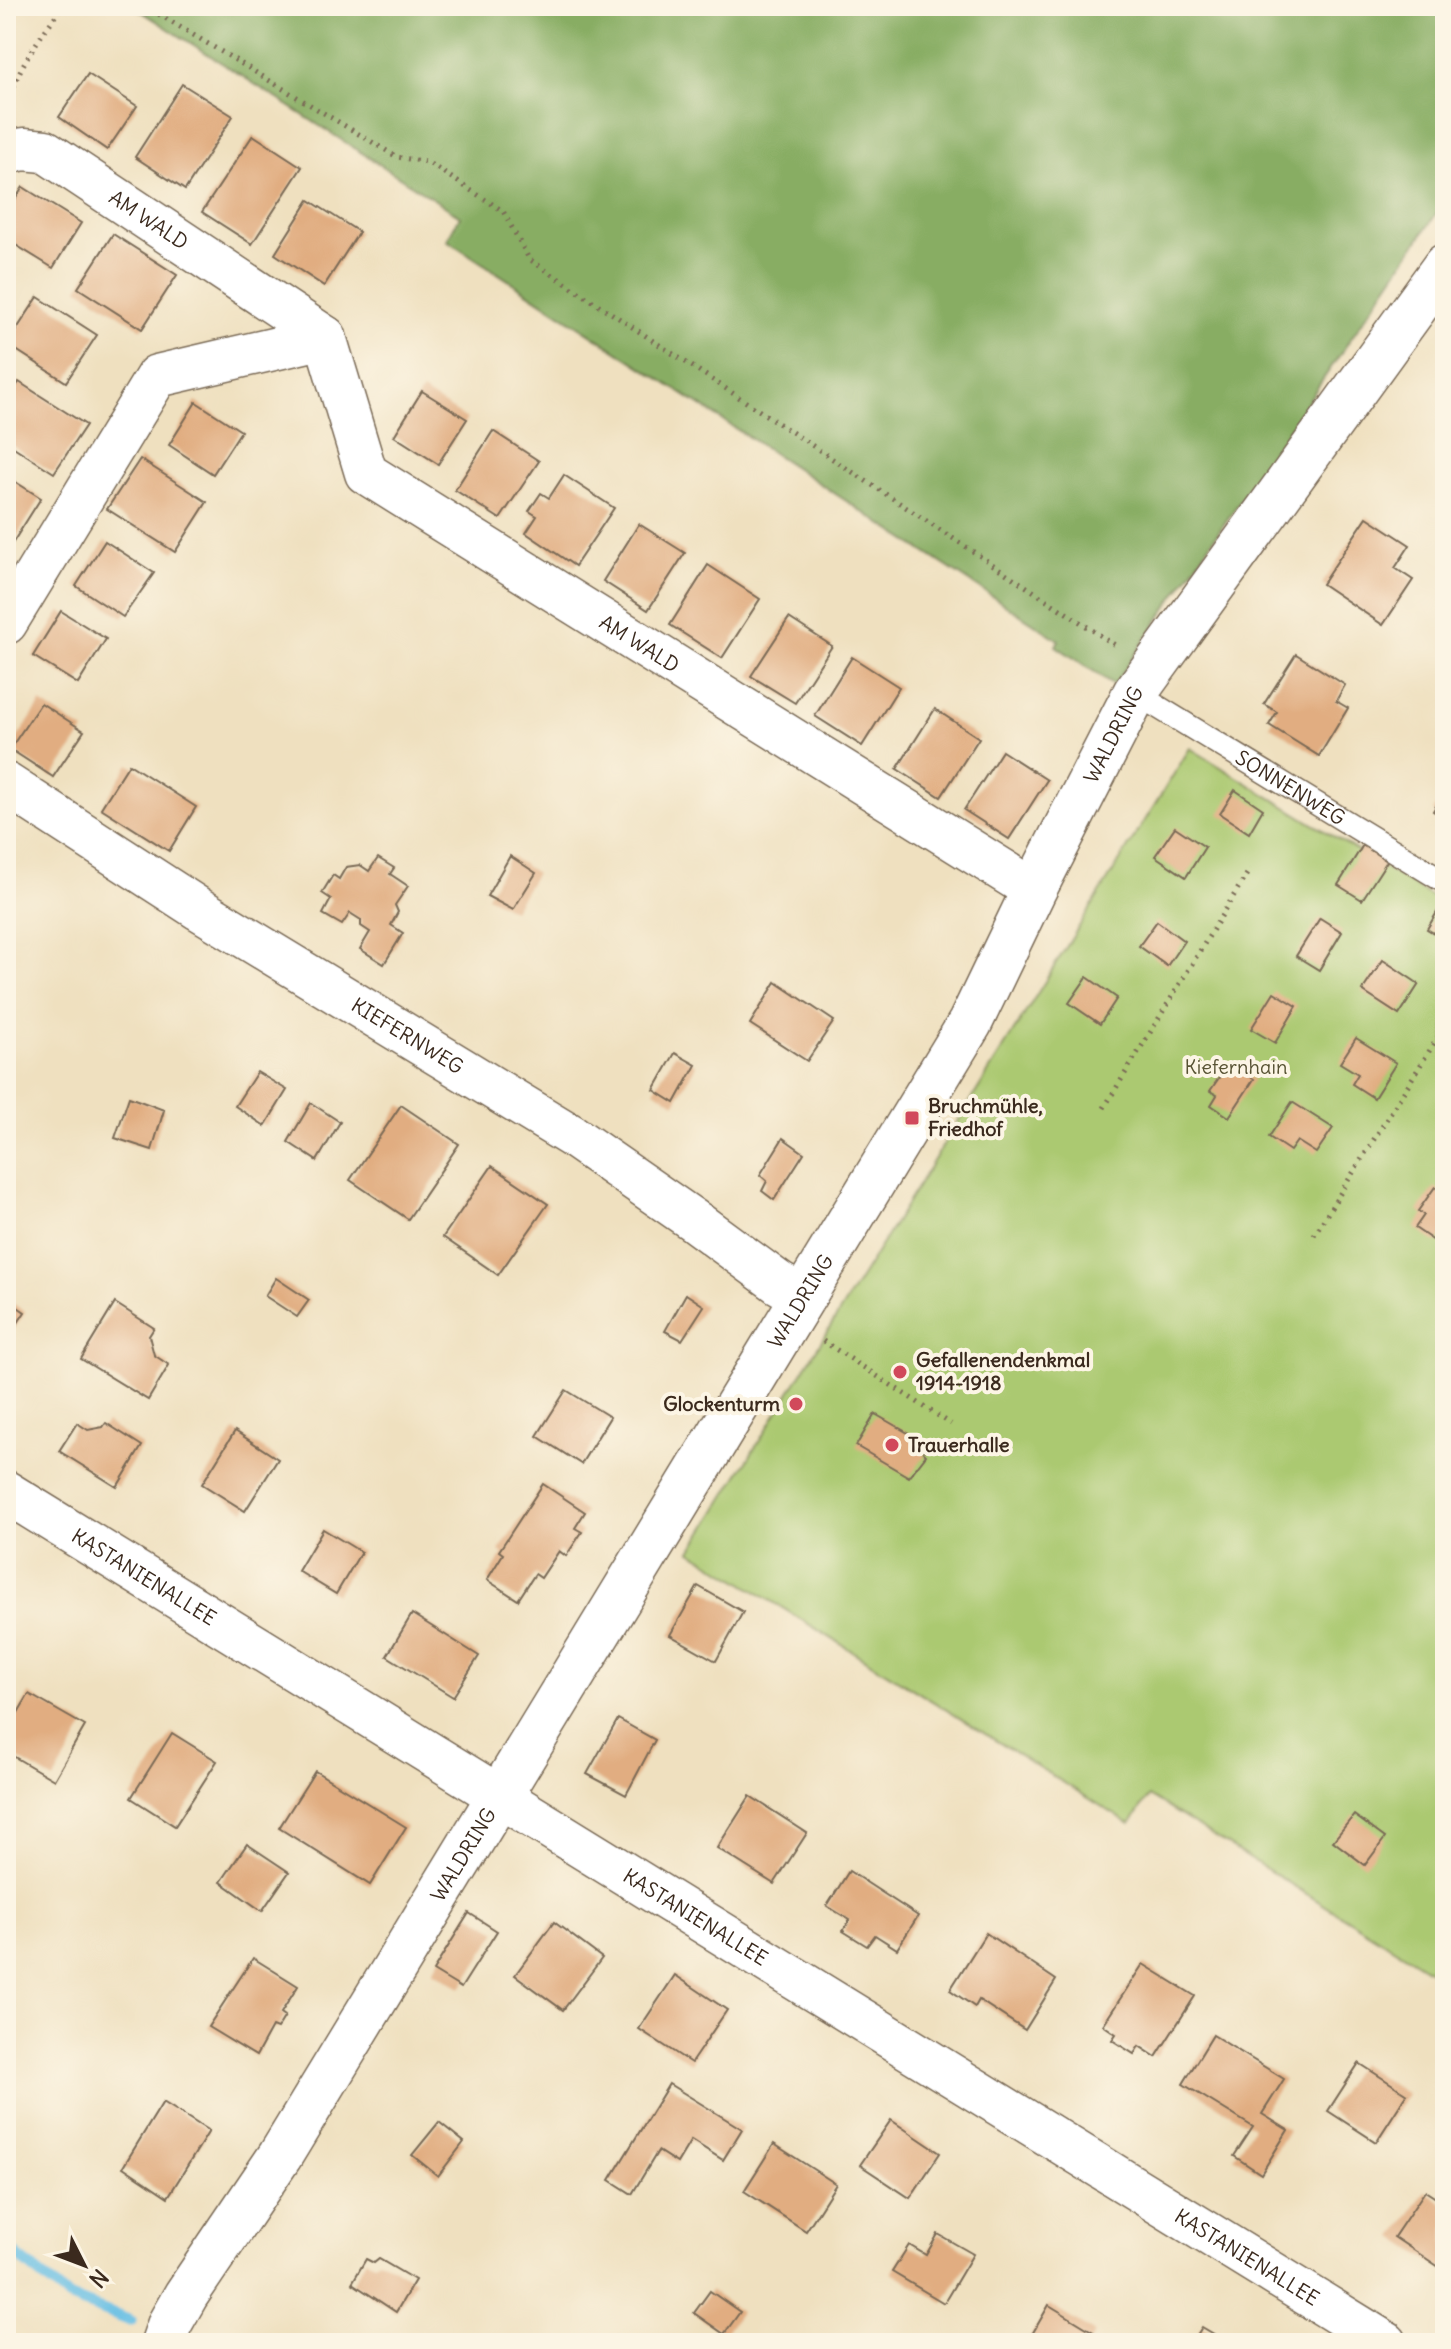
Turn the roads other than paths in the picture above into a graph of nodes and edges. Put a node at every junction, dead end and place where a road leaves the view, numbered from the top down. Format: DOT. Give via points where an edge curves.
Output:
graph roads {
  1 [pos="15,151"];
  2 [pos="1445,266"];
  3 [pos="325,337"];
  4 [pos="6,623"];
  5 [pos="1135,693"];
  6 [pos="6,784"];
  7 [pos="1445,882"];
  8 [pos="1034,890"];
  9 [pos="803,1297"];
  10 [pos="6,1492"];
  11 [pos="500,1797"];
  12 [pos="163,2343"];
  13 [pos="1386,2343"];
  1 -- 3 [label="street, AM WALD" via="45,151"];
  2 -- 5 [label="street, WALDRING"];
  3 -- 4 [label="street" via="157,376"];
  3 -- 8 [label="street, AM WALD" via="366,473"];
  5 -- 7 [label="lane, SONNENWEG"];
  5 -- 8 [label="street, WALDRING"];
  6 -- 9 [label="street, KIEFERNWEG" via="199,909 572,1136"];
  8 -- 9 [label="street, WALDRING" via="970,1023"];
  9 -- 11 [label="street, WALDRING"];
  10 -- 11 [label="street, KASTANIENALLEE"];
  11 -- 12 [label="street, WALDRING" via="280,2156 186,2295"];
  11 -- 13 [label="street, KASTANIENALLEE"];
}
